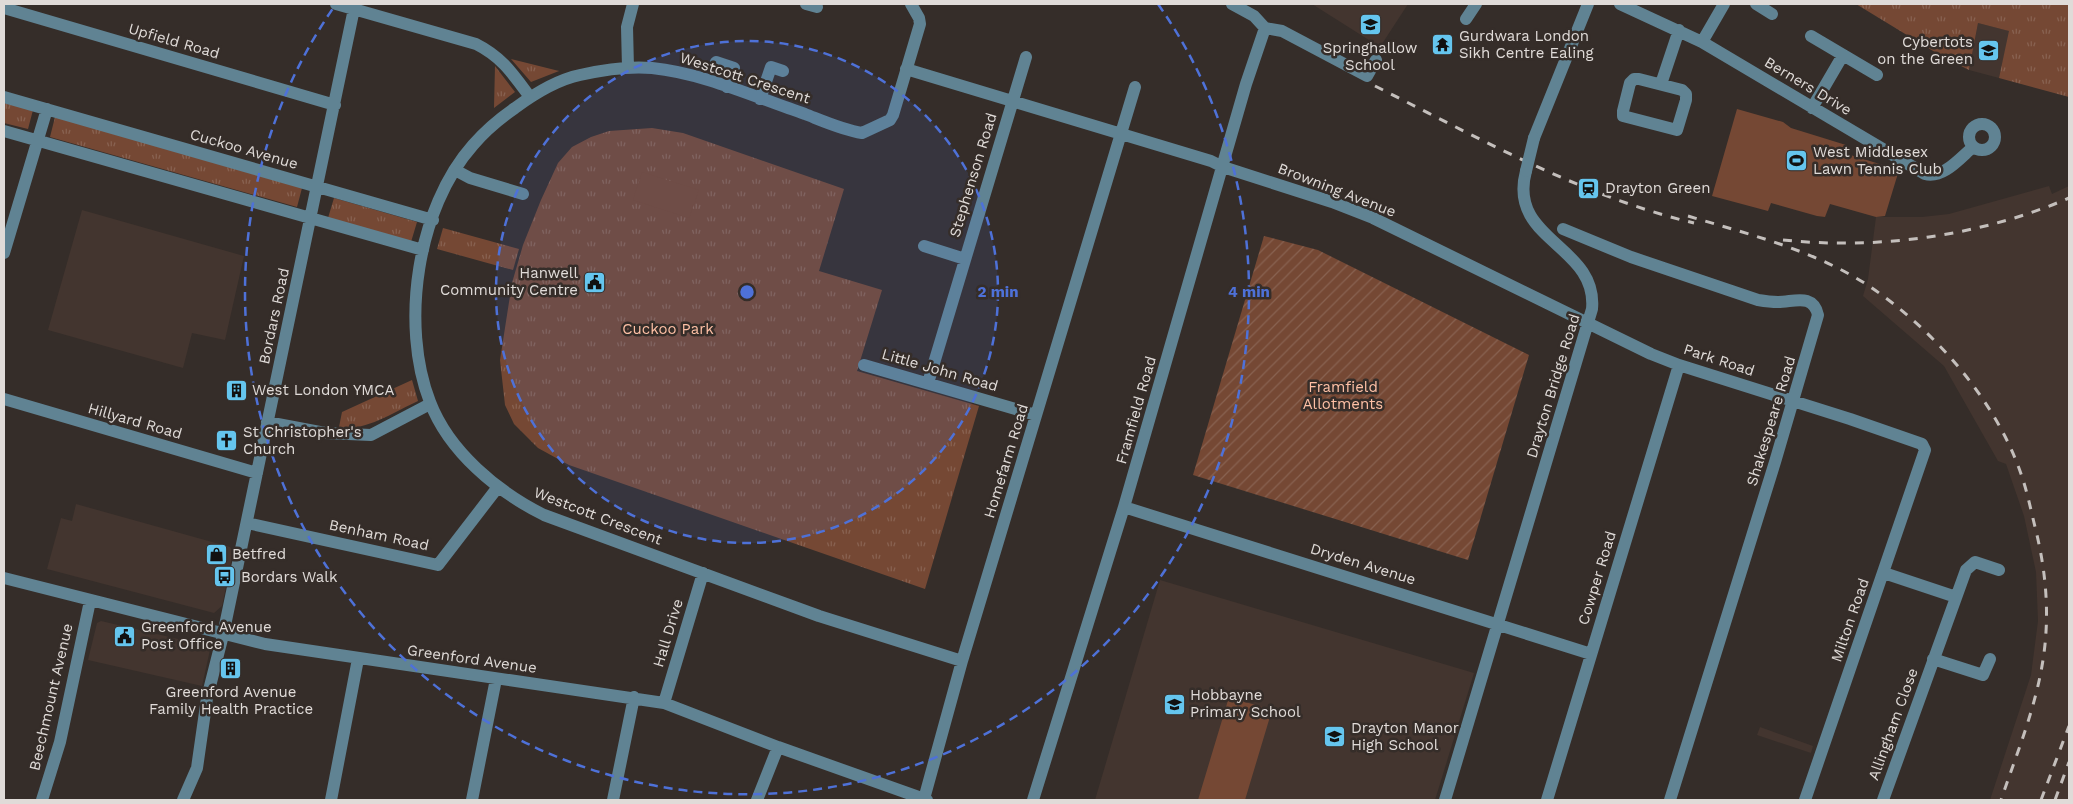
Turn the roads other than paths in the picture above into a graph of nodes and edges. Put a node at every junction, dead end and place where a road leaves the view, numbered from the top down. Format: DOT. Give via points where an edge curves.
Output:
graph roads {
  1 [pos="336,4"];
  2 [pos="633,4"];
  3 [pos="911,4"];
  4 [pos="1232,4"];
  5 [pos="1476,4"];
  6 [pos="1586,4"];
  7 [pos="1620,4"];
  8 [pos="1724,4"];
  9 [pos="1756,4"];
  10 [pos="355,6"];
  11 [pos="4,8"];
  12 [pos="1772,14"];
  13 [pos="1466,19"];
  14 [pos="1265,28"];
  15 [pos="1679,30"];
  16 [pos="1811,36"];
  17 [pos="1702,42"];
  18 [pos="1843,55"];
  19 [pos="1026,57"];
  20 [pos="1376,60"];
  21 [pos="716,62"];
  22 [pos="628,68"];
  23 [pos="906,70"];
  24 [pos="783,71"];
  25 [pos="1877,75"];
  26 [pos="1660,84"];
  27 [pos="728,87"];
  28 [pos="1135,88"];
  29 [pos="4,96"];
  30 [pos="530,97"];
  31 [pos="760,99"];
  32 [pos="1013,101"];
  33 [pos="335,105"];
  34 [pos="1812,108"];
  35 [pos="47,109"];
  36 [pos="4,130"];
  37 [pos="1121,133"];
  38 [pos="38,141"];
  39 [pos="1973,147"];
  40 [pos="1223,167"];
  41 [pos="455,170"];
  42 [pos="318,187"];
  43 [pos="523,194"];
  44 [pos="311,218"];
  45 [pos="432,220"];
  46 [pos="1563,229"];
  47 [pos="924,246"];
  48 [pos="423,250"];
  49 [pos="4,253"];
  50 [pos="965,259"];
  51 [pos="1589,323"];
  52 [pos="864,365"];
  53 [pos="1679,365"];
  54 [pos="928,384"];
  55 [pos="4,399"];
  56 [pos="1794,401"];
  57 [pos="430,404"];
  58 [pos="1036,415"];
  59 [pos="267,422"];
  60 [pos="1925,450"];
  61 [pos="257,473"];
  62 [pos="498,487"];
  63 [pos="1124,508"];
  64 [pos="247,523"];
  65 [pos="1999,570"];
  66 [pos="703,573"];
  67 [pos="1884,573"];
  68 [pos="4,578"];
  69 [pos="1956,597"];
  70 [pos="90,600"];
  71 [pos="1499,623"];
  72 [pos="223,635"];
  73 [pos="1591,654"];
  74 [pos="358,658"];
  75 [pos="1933,659"];
  76 [pos="1990,659"];
  77 [pos="962,661"];
  78 [pos="496,679"];
  79 [pos="634,697"];
  80 [pos="664,703"];
  81 [pos="778,747"];
  82 [pos="42,800"];
  83 [pos="182,800"];
  84 [pos="331,800"];
  85 [pos="472,800"];
  86 [pos="613,800"];
  87 [pos="757,800"];
  88 [pos="925,800"];
  89 [pos="1033,800"];
  90 [pos="1445,800"];
  91 [pos="1547,800"];
  92 [pos="1670,800"];
  93 [pos="1805,800"];
  94 [pos="1883,800"];
  1 -- 10 [label="street"];
  2 -- 22 [label="street" via="627,27"];
  3 -- 23 [label="street, Westcott Crescent" via="920,24"];
  4 -- 14 [label="street" via="1254,16"];
  5 -- 13 [label="street"];
  6 -- 51 [label="street, Drayton Bridge Road, bridge" via="1534,138 1524,193 1534,223 1578,265 1588,279 1593,303"];
  7 -- 15 [label="street, Berners Drive"];
  8 -- 17 [label="street"];
  9 -- 12 [label="street"];
  10 -- 30 [label="street" via="493,52"];
  10 -- 33 [label="street, Bordars Road"];
  11 -- 33 [label="street, Upfield Road"];
  14 -- 20 [label="street" via="1282,31 1367,76"];
  14 -- 40 [label="street, Framfield Road"];
  15 -- 17 [label="street, Berners Drive"];
  15 -- 26 [label="street"];
  16 -- 18 [label="street"];
  17 -- 34 [label="street, Berners Drive"];
  18 -- 25 [label="street"];
  18 -- 34 [label="street"];
  19 -- 32 [label="street"];
  21 -- 27 [label="street" via="734,68"];
  22 -- 27 [label="street, Westcott Crescent" via="674,72"];
  22 -- 30 [label="street, Westcott Crescent" via="577,76"];
  23 -- 31 [label="street, Westcott Crescent" via="890,120 862,133"];
  23 -- 32 [label="street, Browning Avenue"];
  24 -- 31 [label="street" via="771,67"];
  26 -- 26 [label="street" via="1686,94 1677,130 1623,116 1630,83 1634,79"];
  27 -- 31 [label="street, Westcott Crescent"];
  28 -- 37 [label="street"];
  29 -- 35 [label="street, Cuckoo Avenue"];
  30 -- 41 [label="street, Westcott Crescent" via="494,123"];
  32 -- 37 [label="street, Browning Avenue"];
  32 -- 50 [label="street, Stephenson Road"];
  33 -- 42 [label="street, Bordars Road"];
  34 -- 39 [label="street, Berners Drive" via="1932,176"];
  35 -- 38 [label="street"];
  35 -- 42 [label="street, Cuckoo Avenue"];
  36 -- 38 [label="street"];
  37 -- 40 [label="street, Browning Avenue" via="1211,160"];
  37 -- 58 [label="street, Homefarm Road"];
  38 -- 44 [label="street"];
  38 -- 49 [label="street"];
  40 -- 51 [label="street, Browning Avenue" via="1373,218"];
  40 -- 63 [label="street, Framfield Road"];
  41 -- 43 [label="street" via="470,178"];
  41 -- 45 [label="street, Westcott Crescent"];
  42 -- 44 [label="street, Bordars Road"];
  42 -- 45 [label="street, Cuckoo Avenue"];
  44 -- 48 [label="street"];
  44 -- 59 [label="street, Bordars Road"];
  45 -- 48 [label="street, Westcott Crescent"];
  46 -- 56 [label="street, Shakespeare Road" via="1631,257 1758,300 1780,302 1800,299 1811,303 1817,310 1818,320"];
  47 -- 50 [label="street, Stephenson Road"];
  48 -- 57 [label="street, Westcott Crescent" via="415,293 415,335 419,370"];
  50 -- 54 [label="street, Stephenson Road"];
  51 -- 53 [label="street, Park Road"];
  51 -- 71 [label="street, Drayton Bridge Road"];
  52 -- 54 [label="street, Little John Road"];
  53 -- 56 [label="street, Park Road"];
  53 -- 73 [label="street, Cowper Road"];
  54 -- 58 [label="street, Little John Road"];
  55 -- 61 [label="street, Hillyard Road"];
  56 -- 60 [label="street, Park Road" via="1922,444"];
  56 -- 92 [label="street, Shakespeare Road"];
  57 -- 59 [label="street" via="372,435 325,433"];
  57 -- 62 [label="street, Westcott Crescent" via="465,457"];
  58 -- 77 [label="street, Homefarm Road"];
  59 -- 61 [label="street, Bordars Road"];
  60 -- 67 [label="street, Milton Road"];
  61 -- 64 [label="street, Bordars Road"];
  62 -- 64 [label="street, Benham Road" via="438,565"];
  62 -- 66 [label="street, Westcott Crescent" via="544,515"];
  63 -- 71 [label="street, Dryden Avenue"];
  63 -- 89 [label="street, Framfield Road"];
  64 -- 72 [label="street, Bordars Road"];
  65 -- 69 [label="street, Allingham Close" via="1976,562 1966,570"];
  66 -- 77 [label="street, Westcott Crescent" via="819,616"];
  66 -- 80 [label="street, Hall Drive"];
  67 -- 69 [label="street"];
  67 -- 93 [label="street, Milton Road"];
  68 -- 70 [label="street, Greenford Avenue"];
  69 -- 75 [label="street, Allingham Close"];
  70 -- 72 [label="street, Greenford Avenue"];
  70 -- 82 [label="street, Beechmount Avenue" via="60,742"];
  71 -- 73 [label="street, Dryden Avenue"];
  71 -- 90 [label="street, Drayton Bridge Road"];
  72 -- 74 [label="street, Greenford Avenue"];
  72 -- 83 [label="street, Bordars Road" via="207,698 197,768"];
  73 -- 91 [label="street, Cowper Road"];
  74 -- 78 [label="street, Greenford Avenue"];
  74 -- 84 [label="street"];
  75 -- 76 [label="street, Allingham Close" via="1983,675"];
  75 -- 94 [label="street, Allingham Close"];
  77 -- 88 [label="street, Homefarm Road"];
  78 -- 79 [label="street, Greenford Avenue"];
  78 -- 85 [label="street"];
  79 -- 80 [label="street, Greenford Avenue"];
  79 -- 86 [label="street"];
  80 -- 81 [label="street, Greenford Avenue"];
  81 -- 87 [label="street"];
  81 -- 88 [label="street, Greenford Avenue"];
}
